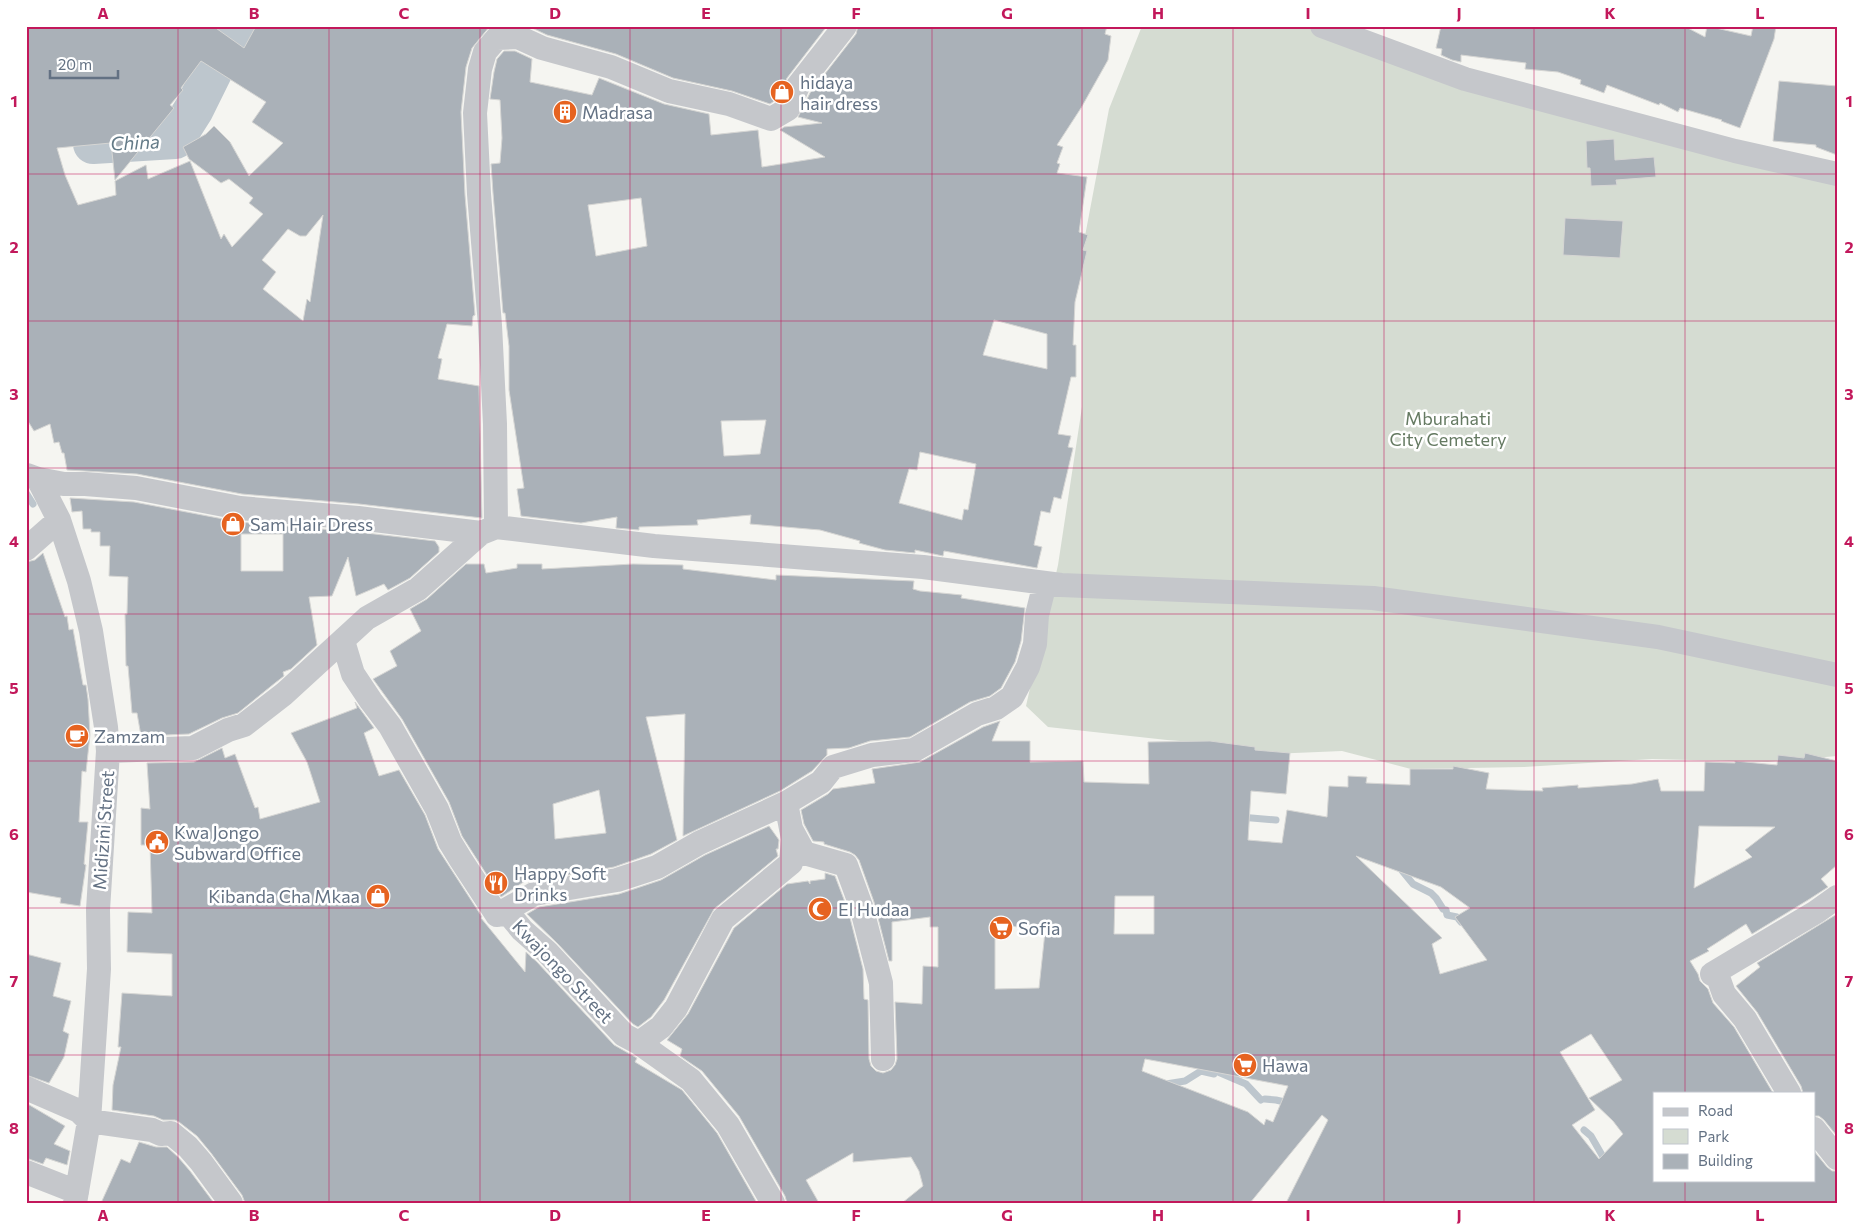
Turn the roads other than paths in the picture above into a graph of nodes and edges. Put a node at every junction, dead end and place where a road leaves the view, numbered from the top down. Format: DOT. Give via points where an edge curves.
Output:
graph roads {
  1 [pos="845,26"];
  2 [pos="1322,26"];
  3 [pos="1837,174"];
  4 [pos="32,477"];
  5 [pos="59,520"];
  6 [pos="488,530"];
  7 [pos="26,549"];
  8 [pos="1045,583"];
  9 [pos="343,640"];
  10 [pos="1837,675"];
  11 [pos="108,751"];
  12 [pos="786,803"];
  13 [pos="790,827"];
  14 [pos="1837,897"];
  15 [pos="497,915"];
  16 [pos="638,1043"];
  17 [pos="883,1059"];
  18 [pos="26,1088"];
  19 [pos="1787,1092"];
  20 [pos="89,1121"];
  21 [pos="1816,1132"];
  22 [pos="1837,1158"];
  23 [pos="26,1172"];
  24 [pos="76,1198"];
  25 [pos="231,1203"];
  26 [pos="773,1203"];
  1 -- 6 [label="street" via="798,86 788,109 771,119 729,104 669,91 610,67 542,48 518,37 497,38 485,52 475,113 495,424"];
  2 -- 3 [label="street" via="1465,79"];
  4 -- 5 [label="street, Midizini Street"];
  4 -- 6 [label="street" via="64,484 136,488 240,508"];
  5 -- 7 [label="street"];
  5 -- 11 [label="street, Midizini Street" via="80,581 91,631"];
  6 -- 8 [label="street" via="923,567"];
  6 -- 9 [label="street" via="418,589 367,618"];
  8 -- 10 [label="street" via="1373,598 1658,637"];
  8 -- 12 [label="street" via="1035,644 1028,667 1012,697 914,750 872,755 833,768 821,782"];
  9 -- 11 [label="street" via="284,694 244,724 193,748"];
  9 -- 15 [label="street, Kwajongo Street" via="353,674 390,726 437,809 460,860"];
  11 -- 20 [label="street, Midizini Street"];
  12 -- 13 [label="street"];
  12 -- 15 [label="street" via="699,843 657,867 616,880 534,894"];
  13 -- 16 [label="street" via="793,839 791,863 723,920 676,1008 661,1027"];
  13 -- 17 [label="street" via="804,853 846,865 861,906 881,982"];
  14 -- 19 [label="street" via="1712,974 1719,971 1724,994 1745,1019"];
  15 -- 16 [label="street, Kwajongo Street" via="508,913 624,1035"];
  16 -- 26 [label="street, Kwajongo Street" via="691,1080 728,1125"];
  18 -- 20 [label="street" via="79,1111"];
  20 -- 24 [label="street, Midizini Street"];
  20 -- 25 [label="street" via="170,1133 188,1147"];
  21 -- 22 [label="street"];
  23 -- 24 [label="street"];
}
